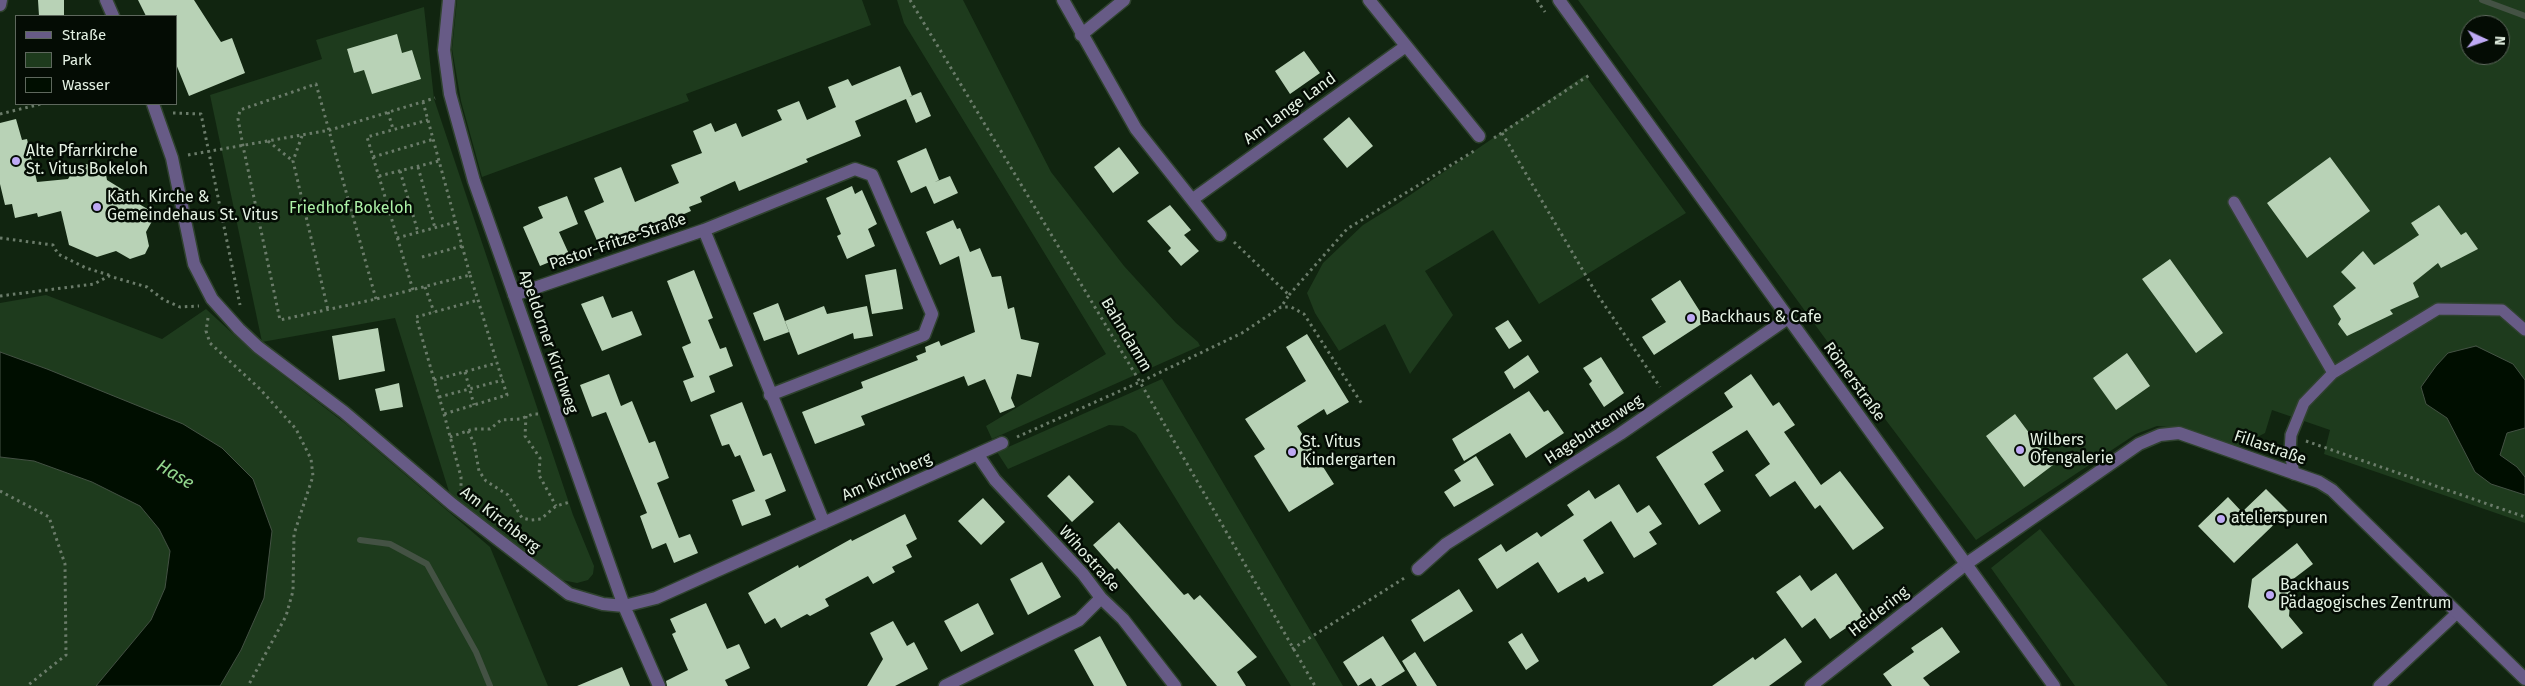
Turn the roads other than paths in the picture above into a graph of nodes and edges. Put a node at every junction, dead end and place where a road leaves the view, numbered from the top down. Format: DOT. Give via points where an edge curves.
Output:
graph roads {
  1 [pos="1,0"];
  2 [pos="106,0"];
  3 [pos="449,0"];
  4 [pos="1062,0"];
  5 [pos="1124,0"];
  6 [pos="1368,0"];
  7 [pos="1559,0"];
  8 [pos="0,5"];
  9 [pos="112,15"];
  10 [pos="1081,35"];
  11 [pos="1406,46"];
  12 [pos="152,105"];
  13 [pos="1479,136"];
  14 [pos="1193,199"];
  15 [pos="2234,202"];
  16 [pos="704,230"];
  17 [pos="1220,234"];
  18 [pos="514,295"];
  19 [pos="1788,318"];
  20 [pos="2525,330"];
  21 [pos="2334,373"];
  22 [pos="770,395"];
  23 [pos="1002,443"];
  24 [pos="978,455"];
  25 [pos="2294,474"];
  26 [pos="824,523"];
  27 [pos="1966,564"];
  28 [pos="1418,569"];
  29 [pos="1101,598"];
  30 [pos="624,606"];
  31 [pos="2458,613"];
  32 [pos="2525,679"];
  33 [pos="659,686"];
  34 [pos="945,686"];
  35 [pos="1175,686"];
  36 [pos="1812,686"];
  37 [pos="2054,686"];
  38 [pos="2379,686"];
  1 -- 8 [label="street"];
  2 -- 9 [label="street"];
  3 -- 18 [label="street, Apeldorner Kirchweg" via="444,50 450,94 474,181"];
  4 -- 10 [label="street"];
  5 -- 10 [label="street"];
  6 -- 11 [label="street"];
  7 -- 19 [label="street, Römerstraße"];
  10 -- 14 [label="street" via="1136,129"];
  11 -- 13 [label="street"];
  11 -- 14 [label="street, Am Lange Land"];
  12 -- 30 [label="street, Am Kirchberg" via="172,158 194,264 212,299 238,329 344,412 452,504 569,594 603,604"];
  14 -- 17 [label="street"];
  15 -- 21 [label="lane"];
  16 -- 18 [label="street, Pastor-Fritze-Straße"];
  16 -- 22 [label="street, Pastor-Fritze-Straße"];
  16 -- 22 [label="street, Pastor-Fritze-Straße" via="855,169 872,176 932,314 924,335"];
  18 -- 30 [label="street, Apeldorner Kirchweg"];
  19 -- 27 [label="street, Römerstraße"];
  19 -- 28 [label="street, Hagebuttenweg" via="1669,400 1446,544"];
  20 -- 21 [label="lane" via="2502,310 2438,309"];
  21 -- 25 [label="lane" via="2304,403 2290,435"];
  22 -- 26 [label="street, Pastor-Fritze-Straße"];
  23 -- 24 [label="street, Am Kirchberg"];
  24 -- 26 [label="street, Am Kirchberg"];
  24 -- 29 [label="street, Wihostraße" via="995,480 1083,574"];
  25 -- 27 [label="street, Fillastraße" via="2180,434 2160,436 2139,444"];
  25 -- 31 [label="street, Fillastraße" via="2332,490"];
  26 -- 30 [label="street, Am Kirchberg" via="656,598"];
  27 -- 36 [label="street, Heidering"];
  27 -- 37 [label="street, Römerstraße"];
  29 -- 34 [label="street" via="1079,620"];
  29 -- 35 [label="street, Wihostraße" via="1123,619"];
  30 -- 33 [label="street, Apeldorner Kirchweg"];
  31 -- 32 [label="street, Fillastraße"];
  31 -- 38 [label="lane"];
}
